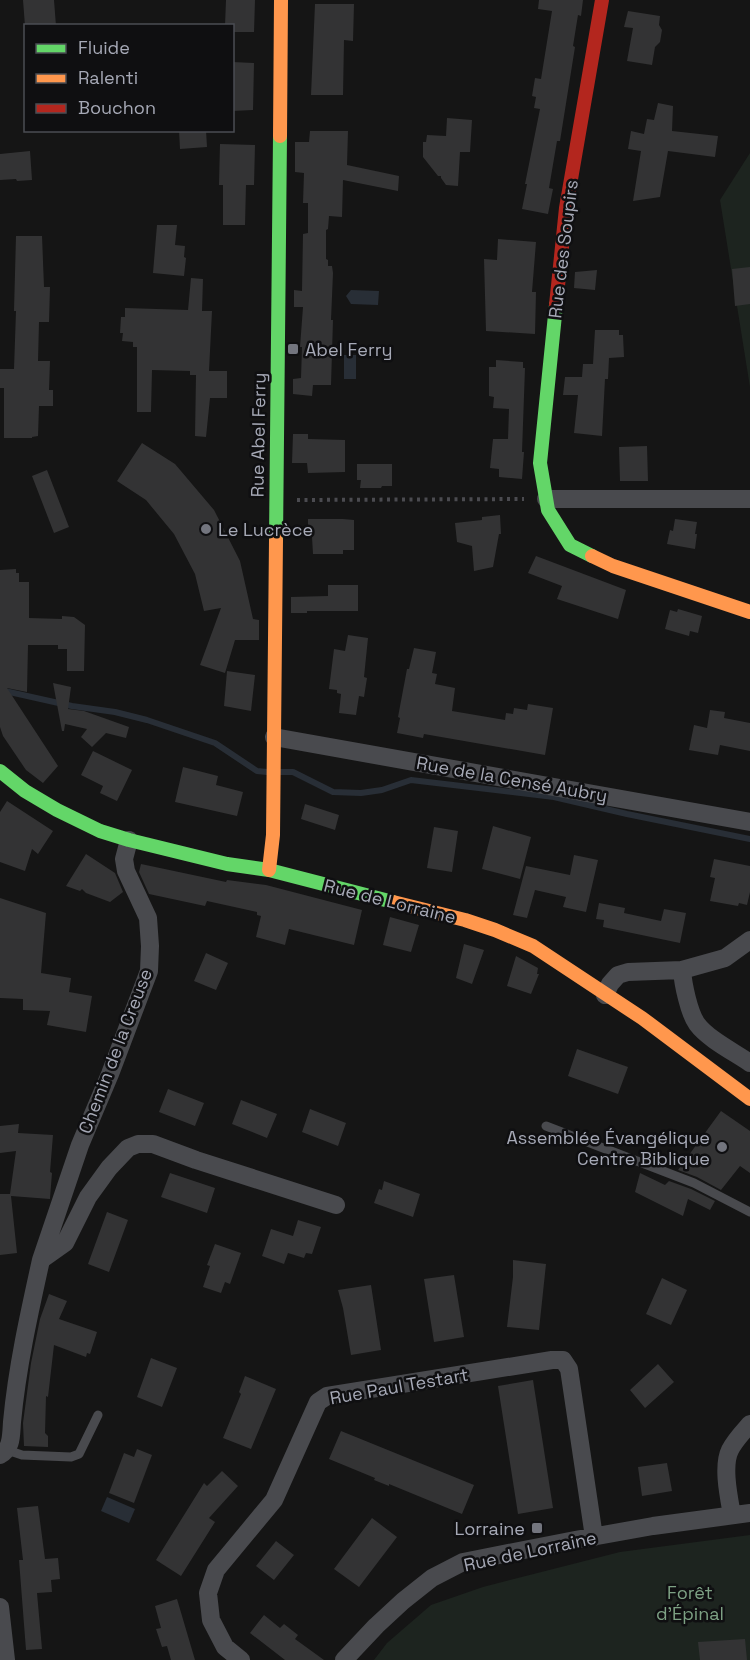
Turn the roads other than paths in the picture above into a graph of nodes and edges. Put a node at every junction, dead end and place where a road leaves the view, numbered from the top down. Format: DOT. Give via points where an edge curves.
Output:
graph roads {
  1 [pos="281,0"];
  2 [pos="602,0"];
  3 [pos="546,499"];
  4 [pos="750,499"];
  5 [pos="750,612"];
  6 [pos="274,736"];
  7 [pos="0,771"];
  8 [pos="750,822"];
  9 [pos="129,840"];
  10 [pos="269,870"];
  11 [pos="750,940"];
  12 [pos="682,970"];
  13 [pos="605,994"];
  14 [pos="750,1062"];
  15 [pos="750,1099"];
  16 [pos="546,1126"];
  17 [pos="336,1205"];
  18 [pos="750,1212"];
  19 [pos="41,1260"];
  20 [pos="98,1414"];
  21 [pos="750,1424"];
  22 [pos="3,1453"];
  23 [pos="750,1513"];
  24 [pos="732,1515"];
  25 [pos="594,1537"];
  26 [pos="0,1607"];
  27 [pos="6,1660"];
  28 [pos="241,1660"];
  29 [pos="344,1660"];
  1 -- 6 [label="street, Rue Abel Ferry"];
  2 -- 3 [label="street, Rue des Soupirs" via="566,208 558,278 540,463"];
  3 -- 4 [label="street"];
  3 -- 5 [label="street, Rue des Soupirs" via="548,510 570,545 613,566"];
  6 -- 8 [label="street, Rue de la Censé Aubry"];
  6 -- 10 [label="street, Rue Abel Ferry"];
  7 -- 9 [label="street, Rue de Lorraine" via="57,810"];
  9 -- 10 [label="street, Rue de Lorraine"];
  9 -- 19 [label="street, Chemin de la Creuse" via="124,859 148,918 149,971 80,1144"];
  10 -- 13 [label="street, Rue de Lorraine" via="495,930 533,946"];
  11 -- 12 [label="street" via="725,958"];
  12 -- 13 [label="street" via="618,975"];
  12 -- 14 [label="street" via="696,1023"];
  13 -- 15 [label="street, Rue de Lorraine"];
  16 -- 18 [label="lane" via="694,1183"];
  17 -- 19 [label="street" via="153,1144 138,1144 128,1148 109,1168 88,1197 65,1243"];
  19 -- 22 [label="street, Chemin de la Creuse" via="26,1327 9,1448"];
  20 -- 22 [label="lane" via="79,1454 71,1457"];
  21 -- 24 [label="street" via="726,1461"];
  23 -- 24 [label="street, Rue de Lorraine"];
  24 -- 25 [label="street, Rue de Lorraine"];
  25 -- 28 [label="street, Rue Paul Testart" via="569,1369 562,1360 327,1396 318,1402 274,1500 216,1570 208,1593 211,1620 225,1647"];
  25 -- 29 [label="street, Rue de Lorraine" via="463,1562 432,1578 403,1601"];
  26 -- 27 [label="street"];
}
